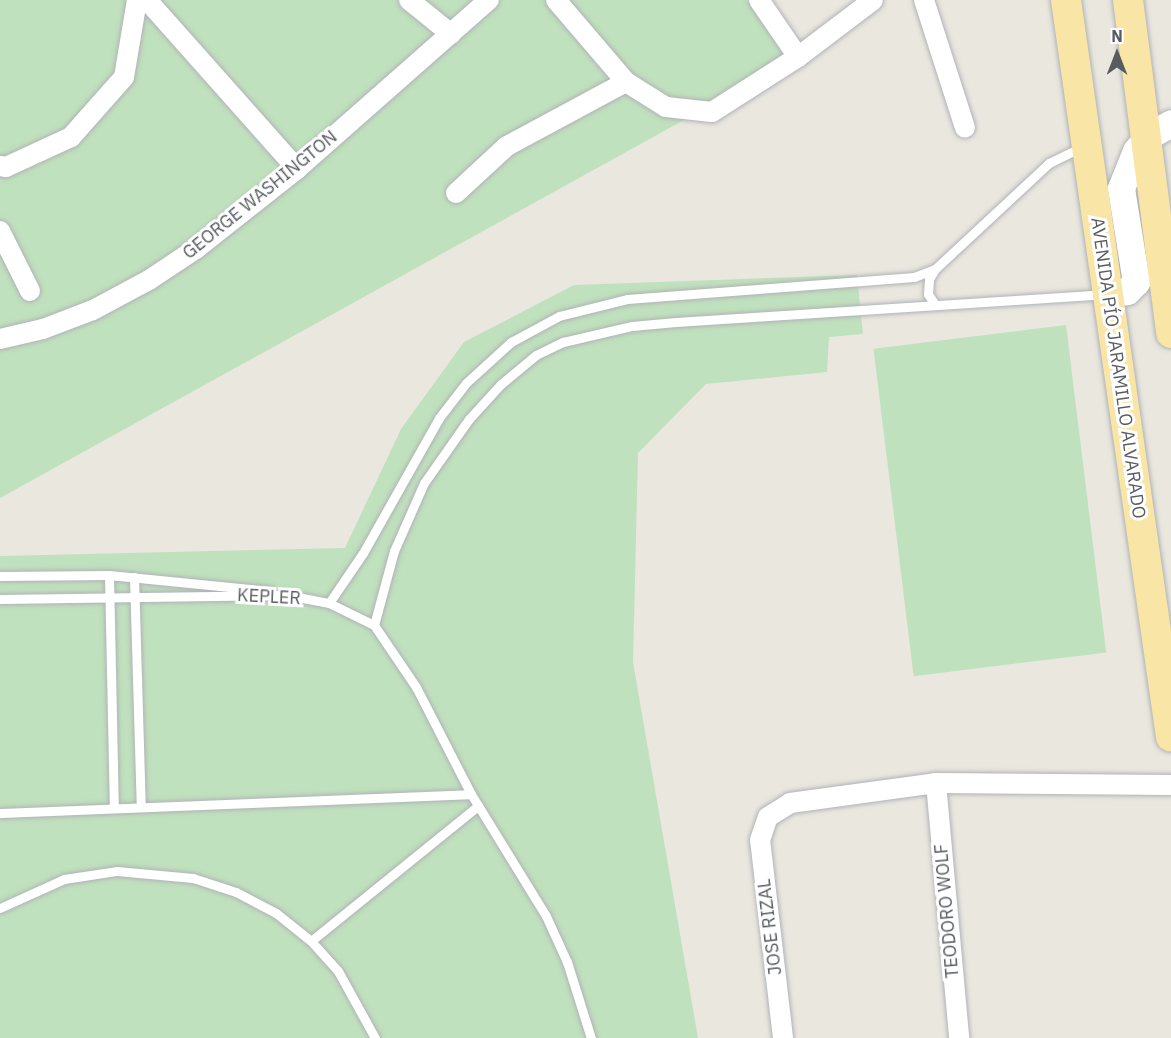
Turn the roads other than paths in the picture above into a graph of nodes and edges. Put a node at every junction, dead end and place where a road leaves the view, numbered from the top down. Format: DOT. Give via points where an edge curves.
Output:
graph roads {
  1 [pos="137,0"];
  2 [pos="147,0"];
  3 [pos="409,0"];
  4 [pos="489,0"];
  5 [pos="556,0"];
  6 [pos="759,0"];
  7 [pos="873,0"];
  8 [pos="924,0"];
  9 [pos="1066,0"];
  10 [pos="1128,0"];
  11 [pos="451,33"];
  12 [pos="798,57"];
  13 [pos="626,82"];
  14 [pos="965,128"];
  15 [pos="1159,130"];
  16 [pos="1084,146"];
  17 [pos="0,166"];
  18 [pos="297,169"];
  19 [pos="456,193"];
  20 [pos="0,231"];
  21 [pos="935,268"];
  22 [pos="30,291"];
  23 [pos="1106,294"];
  24 [pos="934,303"];
  25 [pos="1171,333"];
  26 [pos="0,339"];
  27 [pos="109,575"];
  28 [pos="0,576"];
  29 [pos="134,577"];
  30 [pos="287,595"];
  31 [pos="135,596"];
  32 [pos="109,597"];
  33 [pos="0,599"];
  34 [pos="328,603"];
  35 [pos="374,625"];
  36 [pos="1171,737"];
  37 [pos="936,783"];
  38 [pos="1171,785"];
  39 [pos="471,794"];
  40 [pos="478,806"];
  41 [pos="141,807"];
  42 [pos="114,808"];
  43 [pos="0,813"];
  44 [pos="0,908"];
  45 [pos="311,941"];
  46 [pos="375,1038"];
  47 [pos="591,1038"];
  48 [pos="783,1038"];
  49 [pos="959,1038"];
  1 -- 17 [label="street" via="124,77 71,137 6,167"];
  2 -- 18 [label="street"];
  3 -- 11 [label="street"];
  4 -- 11 [label="street, GEORGE WASHINGTON"];
  5 -- 13 [label="street"];
  6 -- 12 [label="street"];
  7 -- 12 [label="street"];
  8 -- 14 [label="street"];
  9 -- 16 [label="main road, AVENIDA PÍO JARAMILLO ALVARADO"];
  10 -- 15 [label="main road"];
  11 -- 18 [label="street, GEORGE WASHINGTON"];
  12 -- 13 [label="street" via="712,112 666,107"];
  13 -- 19 [label="street" via="507,146"];
  15 -- 23 [label="main road" via="1136,151 1121,188 1136,282 1127,291"];
  15 -- 25 [label="main road"];
  16 -- 21 [label="lane" via="1050,163"];
  16 -- 23 [label="main road, AVENIDA PÍO JARAMILLO ALVARADO"];
  18 -- 26 [label="street, GEORGE WASHINGTON" via="149,280 63,321"];
  20 -- 22 [label="street"];
  21 -- 24 [label="lane" via="928,294"];
  21 -- 34 [label="lane" via="914,277 888,281 627,299 583,309 535,327 490,358 439,418 363,553"];
  23 -- 24 [label="lane"];
  23 -- 36 [label="main road, AVENIDA PÍO JARAMILLO ALVARADO"];
  24 -- 35 [label="lane" via="632,326 563,342 536,355 469,419 424,483 394,551"];
  27 -- 28 [label="lane"];
  27 -- 29 [label="lane"];
  27 -- 32 [label="lane"];
  29 -- 30 [label="lane" via="248,586"];
  29 -- 31 [label="lane"];
  30 -- 31 [label="lane, KEPLER"];
  30 -- 34 [label="lane, KEPLER"];
  31 -- 32 [label="lane, KEPLER"];
  31 -- 41 [label="lane"];
  32 -- 33 [label="lane, KEPLER"];
  32 -- 42 [label="lane"];
  34 -- 35 [label="lane, KEPLER"];
  35 -- 39 [label="lane" via="416,687"];
  37 -- 38 [label="street"];
  37 -- 48 [label="street, JOSE RIZAL" via="790,803 768,817 760,840"];
  37 -- 49 [label="street, TEODORO WOLF"];
  39 -- 40 [label="lane"];
  39 -- 41 [label="lane"];
  40 -- 45 [label="lane"];
  40 -- 47 [label="lane" via="546,916 571,972"];
  41 -- 42 [label="lane"];
  42 -- 43 [label="lane"];
  44 -- 45 [label="lane" via="64,879 148,871 193,878 236,892 276,913"];
  45 -- 46 [label="lane" via="338,971"];
}
